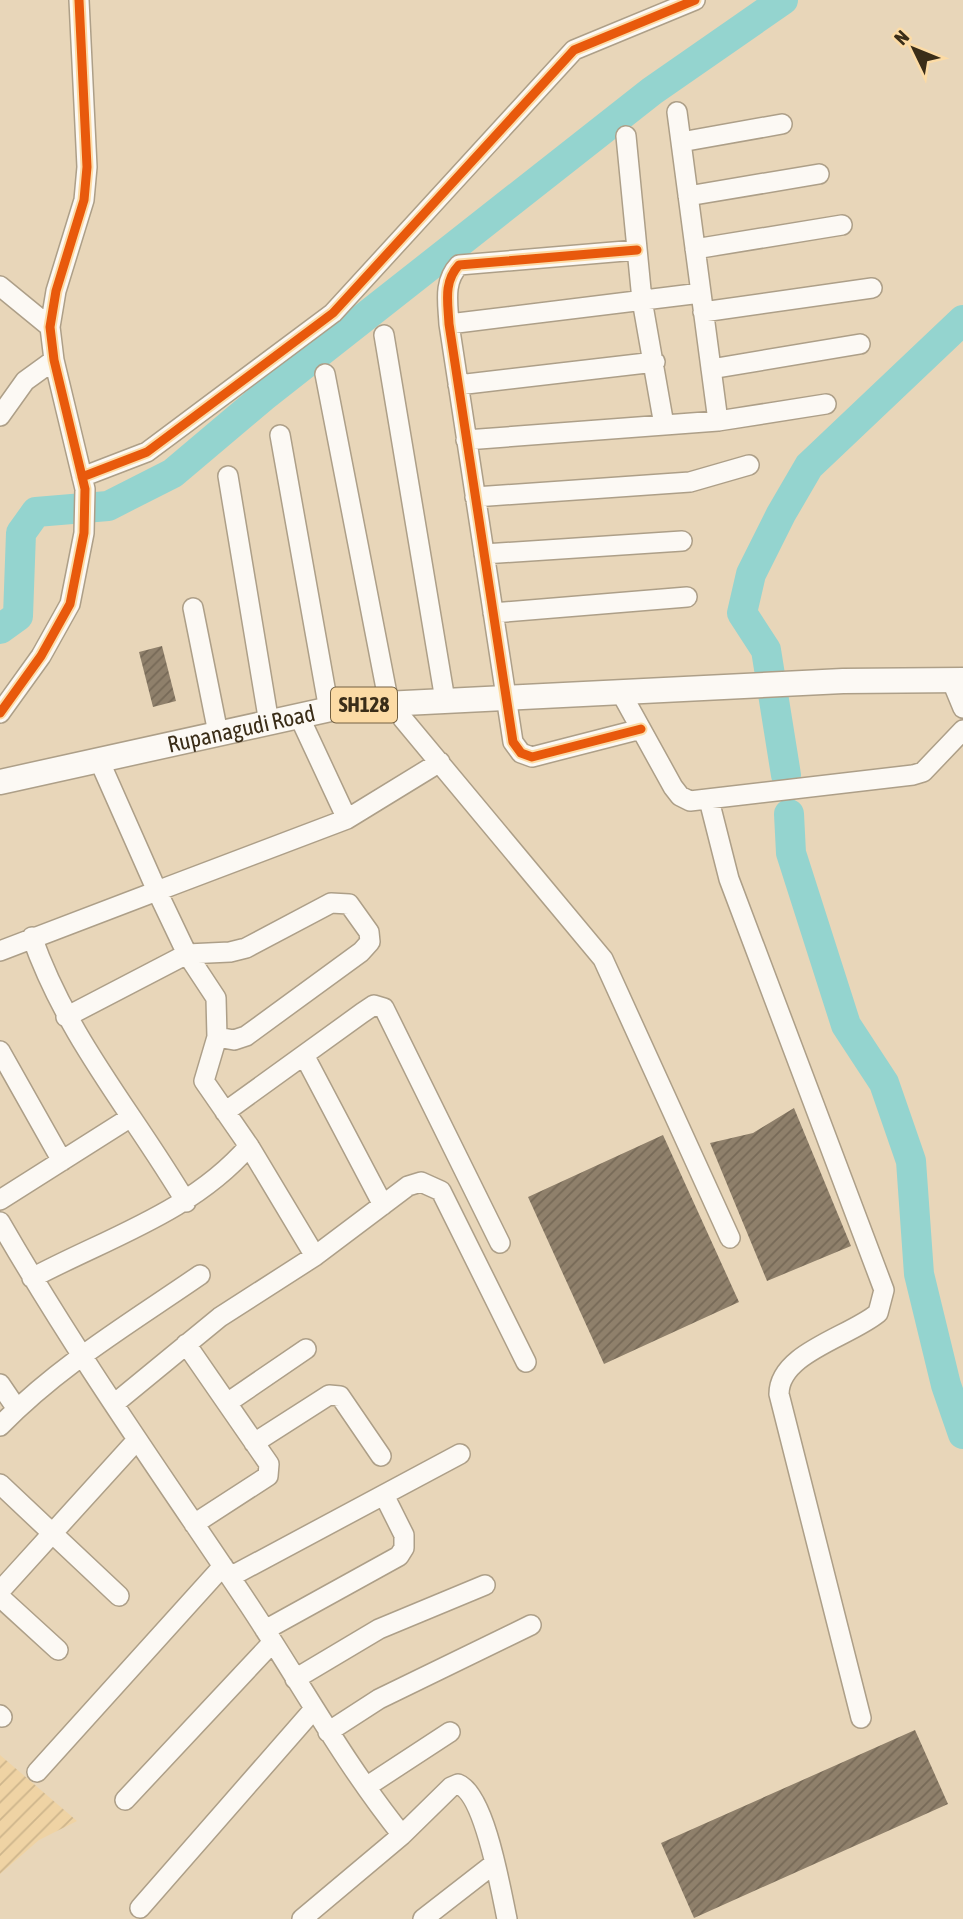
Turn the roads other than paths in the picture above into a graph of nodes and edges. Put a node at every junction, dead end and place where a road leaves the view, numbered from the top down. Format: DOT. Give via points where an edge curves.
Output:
graph roads {
  1 [pos="79,0"];
  2 [pos="695,0"];
  3 [pos="677,112"];
  4 [pos="782,124"];
  5 [pos="626,135"];
  6 [pos="681,142"];
  7 [pos="819,174"];
  8 [pos="688,196"];
  9 [pos="842,225"];
  10 [pos="695,249"];
  11 [pos="637,250"];
  12 [pos="0,286"];
  13 [pos="872,288"];
  14 [pos="642,300"];
  15 [pos="702,302"];
  16 [pos="449,324"];
  17 [pos="50,327"];
  18 [pos="384,335"];
  19 [pos="860,344"];
  20 [pos="54,360"];
  21 [pos="655,362"];
  22 [pos="711,369"];
  23 [pos="325,374"];
  24 [pos="458,385"];
  25 [pos="825,404"];
  26 [pos="0,416"];
  27 [pos="718,421"];
  28 [pos="664,425"];
  29 [pos="280,435"];
  30 [pos="467,440"];
  31 [pos="749,465"];
  32 [pos="228,477"];
  33 [pos="84,483"];
  34 [pos="475,496"];
  35 [pos="682,541"];
  36 [pos="484,554"];
  37 [pos="687,597"];
  38 [pos="193,608"];
  39 [pos="492,613"];
  40 [pos="957,680"];
  41 [pos="620,691"];
  42 [pos="505,696"];
  43 [pos="444,700"];
  44 [pos="393,703"];
  45 [pos="963,708"];
  46 [pos="329,710"];
  47 [pos="0,712"];
  48 [pos="299,716"];
  49 [pos="269,723"];
  50 [pos="641,729"];
  51 [pos="963,730"];
  52 [pos="218,733"];
  53 [pos="99,760"];
  54 [pos="440,762"];
  55 [pos="0,782"];
  56 [pos="709,800"];
  57 [pos="347,818"];
  58 [pos="157,891"];
  59 [pos="32,937"];
  60 [pos="0,951"];
  61 [pos="187,954"];
  62 [pos="66,1017"];
  63 [pos="217,1037"];
  64 [pos="0,1051"];
  65 [pos="304,1055"];
  66 [pos="225,1112"];
  67 [pos="131,1117"];
  68 [pos="249,1146"];
  69 [pos="62,1161"];
  70 [pos="0,1200"];
  71 [pos="186,1202"];
  72 [pos="383,1205"];
  73 [pos="0,1222"];
  74 [pos="730,1238"];
  75 [pos="500,1243"];
  76 [pos="315,1256"];
  77 [pos="200,1275"];
  78 [pos="32,1278"];
  79 [pos="186,1344"];
  80 [pos="306,1349"];
  81 [pos="83,1356"];
  82 [pos="526,1362"];
  83 [pos="0,1384"];
  84 [pos="227,1403"];
  85 [pos="114,1404"];
  86 [pos="17,1409"];
  87 [pos="0,1426"];
  88 [pos="137,1440"];
  89 [pos="254,1443"];
  90 [pos="460,1454"];
  91 [pos="381,1456"];
  92 [pos="0,1484"];
  93 [pos="384,1495"];
  94 [pos="194,1524"];
  95 [pos="51,1534"];
  96 [pos="226,1572"];
  97 [pos="485,1585"];
  98 [pos="0,1591"];
  99 [pos="119,1596"];
  100 [pos="0,1597"];
  101 [pos="531,1625"];
  102 [pos="269,1637"];
  103 [pos="58,1650"];
  104 [pos="295,1679"];
  105 [pos="314,1709"];
  106 [pos="861,1718"];
  107 [pos="328,1732"];
  108 [pos="450,1732"];
  109 [pos="37,1772"];
  110 [pos="366,1787"];
  111 [pos="125,1800"];
  112 [pos="402,1835"];
  113 [pos="495,1863"];
  114 [pos="140,1908"];
  115 [pos="302,1919"];
  116 [pos="424,1919"];
  117 [pos="507,1919"];
  1 -- 17 [label="street" via="87,167 84,200 56,291"];
  2 -- 33 [label="street" via="574,50 333,313 147,452"];
  3 -- 6 [label="street"];
  4 -- 6 [label="street"];
  5 -- 11 [label="street"];
  6 -- 8 [label="street"];
  7 -- 8 [label="street"];
  8 -- 10 [label="street"];
  9 -- 10 [label="street"];
  10 -- 15 [label="street"];
  11 -- 14 [label="street"];
  11 -- 16 [label="street" via="459,265 450,275"];
  12 -- 17 [label="street"];
  13 -- 15 [label="street"];
  14 -- 15 [label="street"];
  14 -- 16 [label="street"];
  14 -- 21 [label="street"];
  15 -- 22 [label="street"];
  16 -- 24 [label="street"];
  17 -- 20 [label="street"];
  18 -- 43 [label="street"];
  19 -- 22 [label="street"];
  20 -- 26 [label="street" via="25,380"];
  20 -- 33 [label="street"];
  21 -- 24 [label="street"];
  21 -- 28 [label="street"];
  22 -- 27 [label="street"];
  23 -- 44 [label="street"];
  24 -- 30 [label="street"];
  25 -- 27 [label="street"];
  27 -- 28 [label="street"];
  28 -- 30 [label="street"];
  29 -- 46 [label="street"];
  30 -- 34 [label="street"];
  31 -- 34 [label="street" via="690,482"];
  32 -- 49 [label="street"];
  33 -- 47 [label="street" via="83,533 70,604 41,656"];
  34 -- 36 [label="street"];
  35 -- 36 [label="street"];
  36 -- 39 [label="street"];
  37 -- 39 [label="street"];
  38 -- 52 [label="street"];
  39 -- 42 [label="street"];
  40 -- 41 [label="main road, Rupanagudi Road / SH128"];
  40 -- 45 [label="street"];
  41 -- 42 [label="main road, Rupanagudi Road / SH128"];
  41 -- 50 [label="street"];
  42 -- 43 [label="main road, Rupanagudi Road / SH128"];
  42 -- 50 [label="street" via="513,742 521,753 532,757"];
  43 -- 44 [label="main road, Rupanagudi Road / SH128"];
  44 -- 46 [label="main road, Rupanagudi Road / SH128"];
  44 -- 54 [label="street"];
  46 -- 48 [label="main road, Rupanagudi Road / SH128"];
  48 -- 49 [label="main road, Rupanagudi Road / SH128"];
  48 -- 57 [label="street"];
  49 -- 52 [label="main road, Rupanagudi Road / SH128"];
  50 -- 56 [label="street" via="680,796 690,801"];
  51 -- 56 [label="street" via="923,772 913,775"];
  52 -- 53 [label="main road, Rupanagudi Road / SH128"];
  53 -- 55 [label="main road, Rupanagudi Road / SH128"];
  53 -- 58 [label="street"];
  54 -- 57 [label="street"];
  54 -- 74 [label="street" via="603,959"];
  56 -- 106 [label="street" via="729,879 884,1290 878,1313 794,1362 779,1380"];
  57 -- 58 [label="street"];
  58 -- 59 [label="street"];
  58 -- 61 [label="street"];
  59 -- 60 [label="street"];
  59 -- 62 [label="street" via="48,984"];
  61 -- 62 [label="street"];
  61 -- 63 [label="street" via="216,998"];
  61 -- 63 [label="street" via="246,948 341,901 369,932 370,943 361,952 246,1036 234,1040"];
  62 -- 67 [label="street"];
  63 -- 66 [label="street" via="204,1081"];
  64 -- 69 [label="street"];
  65 -- 66 [label="street"];
  65 -- 72 [label="street"];
  65 -- 75 [label="street" via="374,1005 384,1008"];
  66 -- 68 [label="street"];
  67 -- 69 [label="street"];
  67 -- 71 [label="street"];
  68 -- 71 [label="street" via="228,1170"];
  68 -- 76 [label="street"];
  69 -- 70 [label="street"];
  71 -- 78 [label="street"];
  72 -- 76 [label="street"];
  72 -- 82 [label="street" via="421,1182 441,1191"];
  73 -- 78 [label="street"];
  76 -- 79 [label="street"];
  77 -- 81 [label="street"];
  78 -- 81 [label="street"];
  79 -- 84 [label="street"];
  79 -- 85 [label="street"];
  80 -- 84 [label="street"];
  81 -- 85 [label="street"];
  81 -- 86 [label="street"];
  83 -- 86 [label="street"];
  84 -- 89 [label="street"];
  85 -- 88 [label="street"];
  86 -- 87 [label="street"];
  88 -- 94 [label="street"];
  88 -- 95 [label="street"];
  89 -- 91 [label="street" via="329,1395 340,1396"];
  89 -- 94 [label="street" via="269,1464 268,1476"];
  90 -- 93 [label="street"];
  92 -- 95 [label="street"];
  93 -- 96 [label="street"];
  93 -- 102 [label="street" via="404,1535 399,1556"];
  94 -- 96 [label="street"];
  95 -- 98 [label="street"];
  95 -- 99 [label="street"];
  96 -- 102 [label="street"];
  96 -- 109 [label="street"];
  97 -- 104 [label="street" via="379,1629"];
  100 -- 103 [label="street"];
  101 -- 107 [label="street" via="379,1699"];
  102 -- 104 [label="street"];
  102 -- 111 [label="street"];
  104 -- 105 [label="street"];
  105 -- 107 [label="street"];
  105 -- 114 [label="street"];
  107 -- 110 [label="street"];
  108 -- 110 [label="street"];
  110 -- 112 [label="street"];
  112 -- 113 [label="street" via="458,1784 470,1791"];
  112 -- 115 [label="street"];
  113 -- 116 [label="street"];
  113 -- 117 [label="street"];
}
